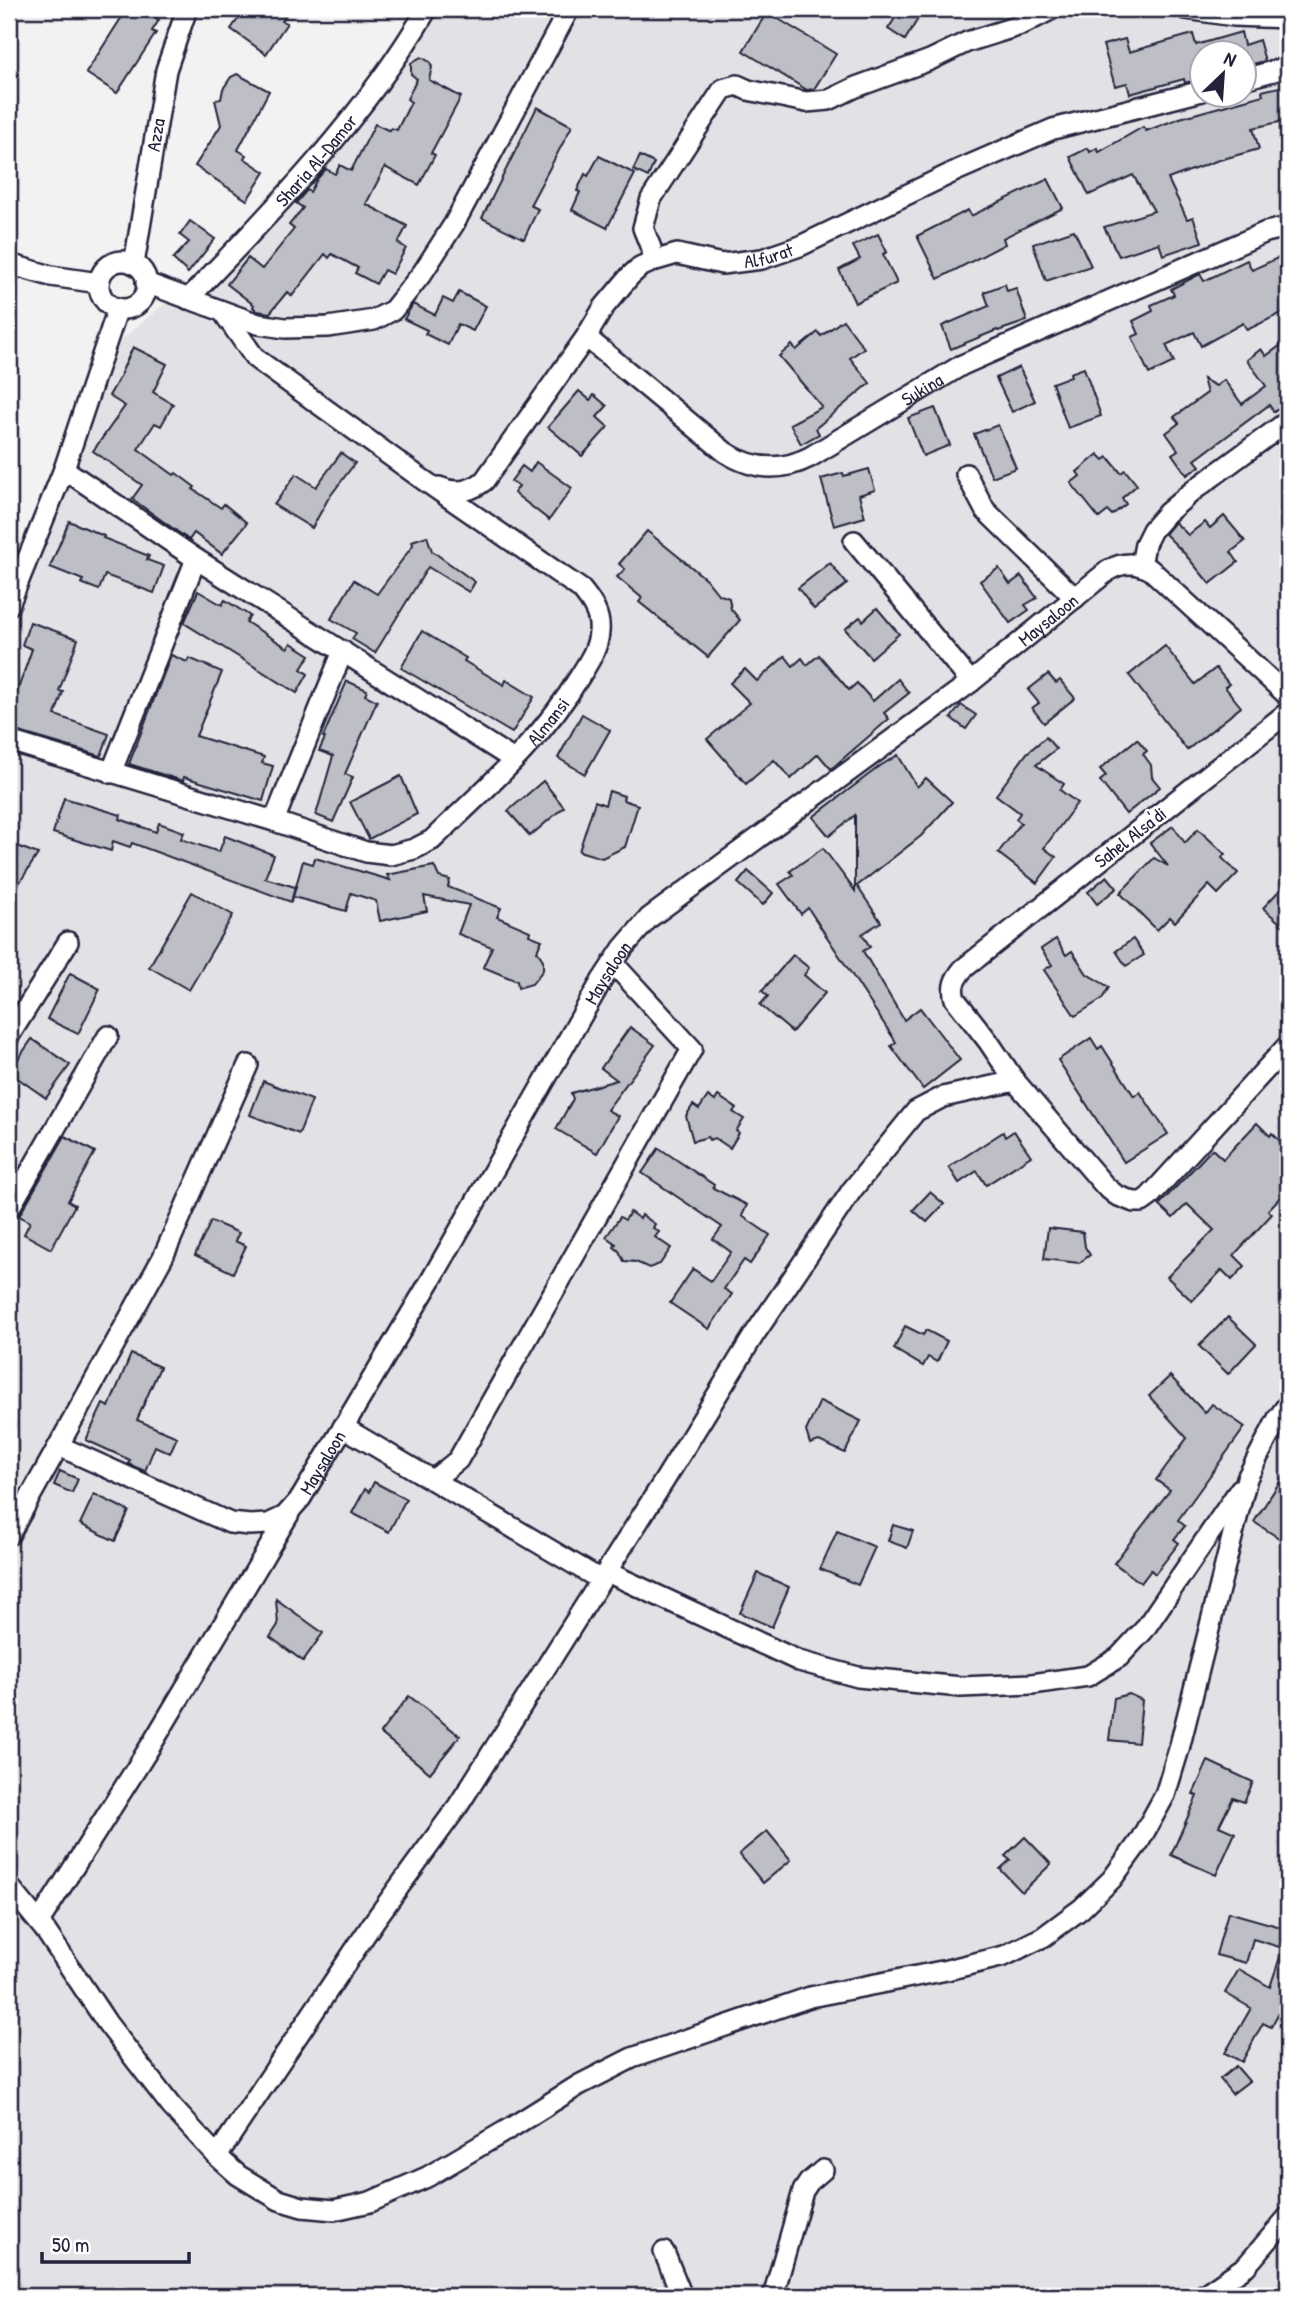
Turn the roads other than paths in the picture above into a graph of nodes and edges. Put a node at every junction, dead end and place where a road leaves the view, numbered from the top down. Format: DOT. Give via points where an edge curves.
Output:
graph roads {
  1 [pos="187,9"];
  2 [pos="427,9"];
  3 [pos="569,9"];
  4 [pos="1052,9"];
  5 [pos="1186,9"];
  6 [pos="1288,18"];
  7 [pos="1288,67"];
  8 [pos="1258,75"];
  9 [pos="1188,95"];
  10 [pos="1288,227"];
  11 [pos="653,261"];
  12 [pos="9,264"];
  13 [pos="134,264"];
  14 [pos="146,282"];
  15 [pos="99,283"];
  16 [pos="188,299"];
  17 [pos="118,308"];
  18 [pos="223,312"];
  19 [pos="586,337"];
  20 [pos="1288,421"];
  21 [pos="64,469"];
  22 [pos="966,474"];
  23 [pos="422,479"];
  24 [pos="854,541"];
  25 [pos="196,559"];
  26 [pos="1141,566"];
  27 [pos="1074,598"];
  28 [pos="9,605"];
  29 [pos="343,651"];
  30 [pos="971,682"];
  31 [pos="1288,696"];
  32 [pos="1288,712"];
  33 [pos="9,741"];
  34 [pos="514,760"];
  35 [pos="111,773"];
  36 [pos="274,821"];
  37 [pos="68,943"];
  38 [pos="613,963"];
  39 [pos="9,1036"];
  40 [pos="108,1036"];
  41 [pos="1288,1045"];
  42 [pos="248,1065"];
  43 [pos="1015,1081"];
  44 [pos="9,1209"];
  45 [pos="1288,1404"];
  46 [pos="343,1427"];
  47 [pos="59,1446"];
  48 [pos="1247,1478"];
  49 [pos="433,1480"];
  50 [pos="292,1510"];
  51 [pos="9,1535"];
  52 [pos="604,1576"];
  53 [pos="9,1886"];
  54 [pos="39,1922"];
  55 [pos="217,2156"];
  56 [pos="823,2170"];
  57 [pos="1288,2217"];
  58 [pos="664,2252"];
  59 [pos="682,2296"];
  60 [pos="773,2296"];
  61 [pos="1202,2296"];
  1 -- 13 [label="street, Azza" via="166,70"];
  2 -- 16 [label="street, Sharia Al-Damor" via="341,132"];
  3 -- 18 [label="street" via="454,224 393,310 374,320 285,328"];
  4 -- 11 [label="street" via="829,100 806,102 737,85 723,89 651,199 643,228"];
  5 -- 6 [label="street"];
  7 -- 8 [label="street"];
  9 -- 11 [label="street, Alfurat" via="1053,130 800,246 762,259 722,264 677,254"];
  10 -- 19 [label="street, Sukina" via="1266,232 962,365 789,466 749,465 725,452"];
  11 -- 19 [label="street, Alfurat" via="640,267 613,295"];
  12 -- 15 [label="street"];
  13 -- 14 [label="street"];
  13 -- 15 [label="street" via="111,264"];
  14 -- 16 [label="street"];
  14 -- 17 [label="street" via="138,303"];
  15 -- 17 [label="street" via="103,298"];
  16 -- 18 [label="street"];
  17 -- 21 [label="street"];
  18 -- 23 [label="street, Almansi" via="255,358"];
  19 -- 23 [label="street, Alfurat" via="484,481 454,492"];
  20 -- 26 [label="street" via="1167,513 1145,544"];
  21 -- 25 [label="street"];
  21 -- 28 [label="street"];
  22 -- 27 [label="street" via="985,510"];
  23 -- 34 [label="street, Almansi" via="582,589 597,614 600,632 594,653 562,707"];
  24 -- 30 [label="street"];
  25 -- 29 [label="street"];
  25 -- 35 [label="street"];
  26 -- 27 [label="street, Maysaloon" via="1115,567"];
  26 -- 31 [label="street"];
  27 -- 30 [label="street, Maysaloon"];
  29 -- 34 [label="street"];
  29 -- 36 [label="street"];
  30 -- 38 [label="street, Maysaloon" via="649,918"];
  32 -- 43 [label="street, Sahel Alsa'di" via="963,969 954,982 955,999"];
  33 -- 35 [label="street, Almansi"];
  34 -- 36 [label="street, Almansi" via="432,840 415,849 391,855 366,852"];
  35 -- 36 [label="street, Almansi"];
  37 -- 39 [label="street"];
  38 -- 46 [label="street, Maysaloon"];
  38 -- 49 [label="street" via="692,1049 458,1460"];
  40 -- 44 [label="street"];
  41 -- 43 [label="street, Sahel Alsa'di" via="1142,1202 1126,1200 1104,1186"];
  42 -- 47 [label="street" via="163,1257"];
  43 -- 52 [label="street" via="943,1097 916,1111 852,1190 754,1335"];
  45 -- 48 [label="street"];
  46 -- 49 [label="street"];
  46 -- 50 [label="street, Maysaloon"];
  47 -- 50 [label="street, Maysaloon" via="230,1523 268,1524"];
  47 -- 51 [label="street"];
  48 -- 52 [label="street" via="1144,1630 1119,1657 1088,1676 1043,1683 961,1687 858,1677 799,1661"];
  48 -- 55 [label="street" via="1165,1795 1112,1879 1043,1937 1004,1956 810,1997 632,2058 579,2084 427,2177 370,2202 334,2210 302,2207 257,2189"];
  49 -- 52 [label="street"];
  50 -- 54 [label="street"];
  52 -- 55 [label="street" via="457,1805"];
  53 -- 54 [label="street"];
  54 -- 55 [label="street" via="107,2023 171,2106"];
  56 -- 60 [label="street" via="803,2191"];
  57 -- 61 [label="street" via="1246,2266"];
  58 -- 59 [label="street"];
}
